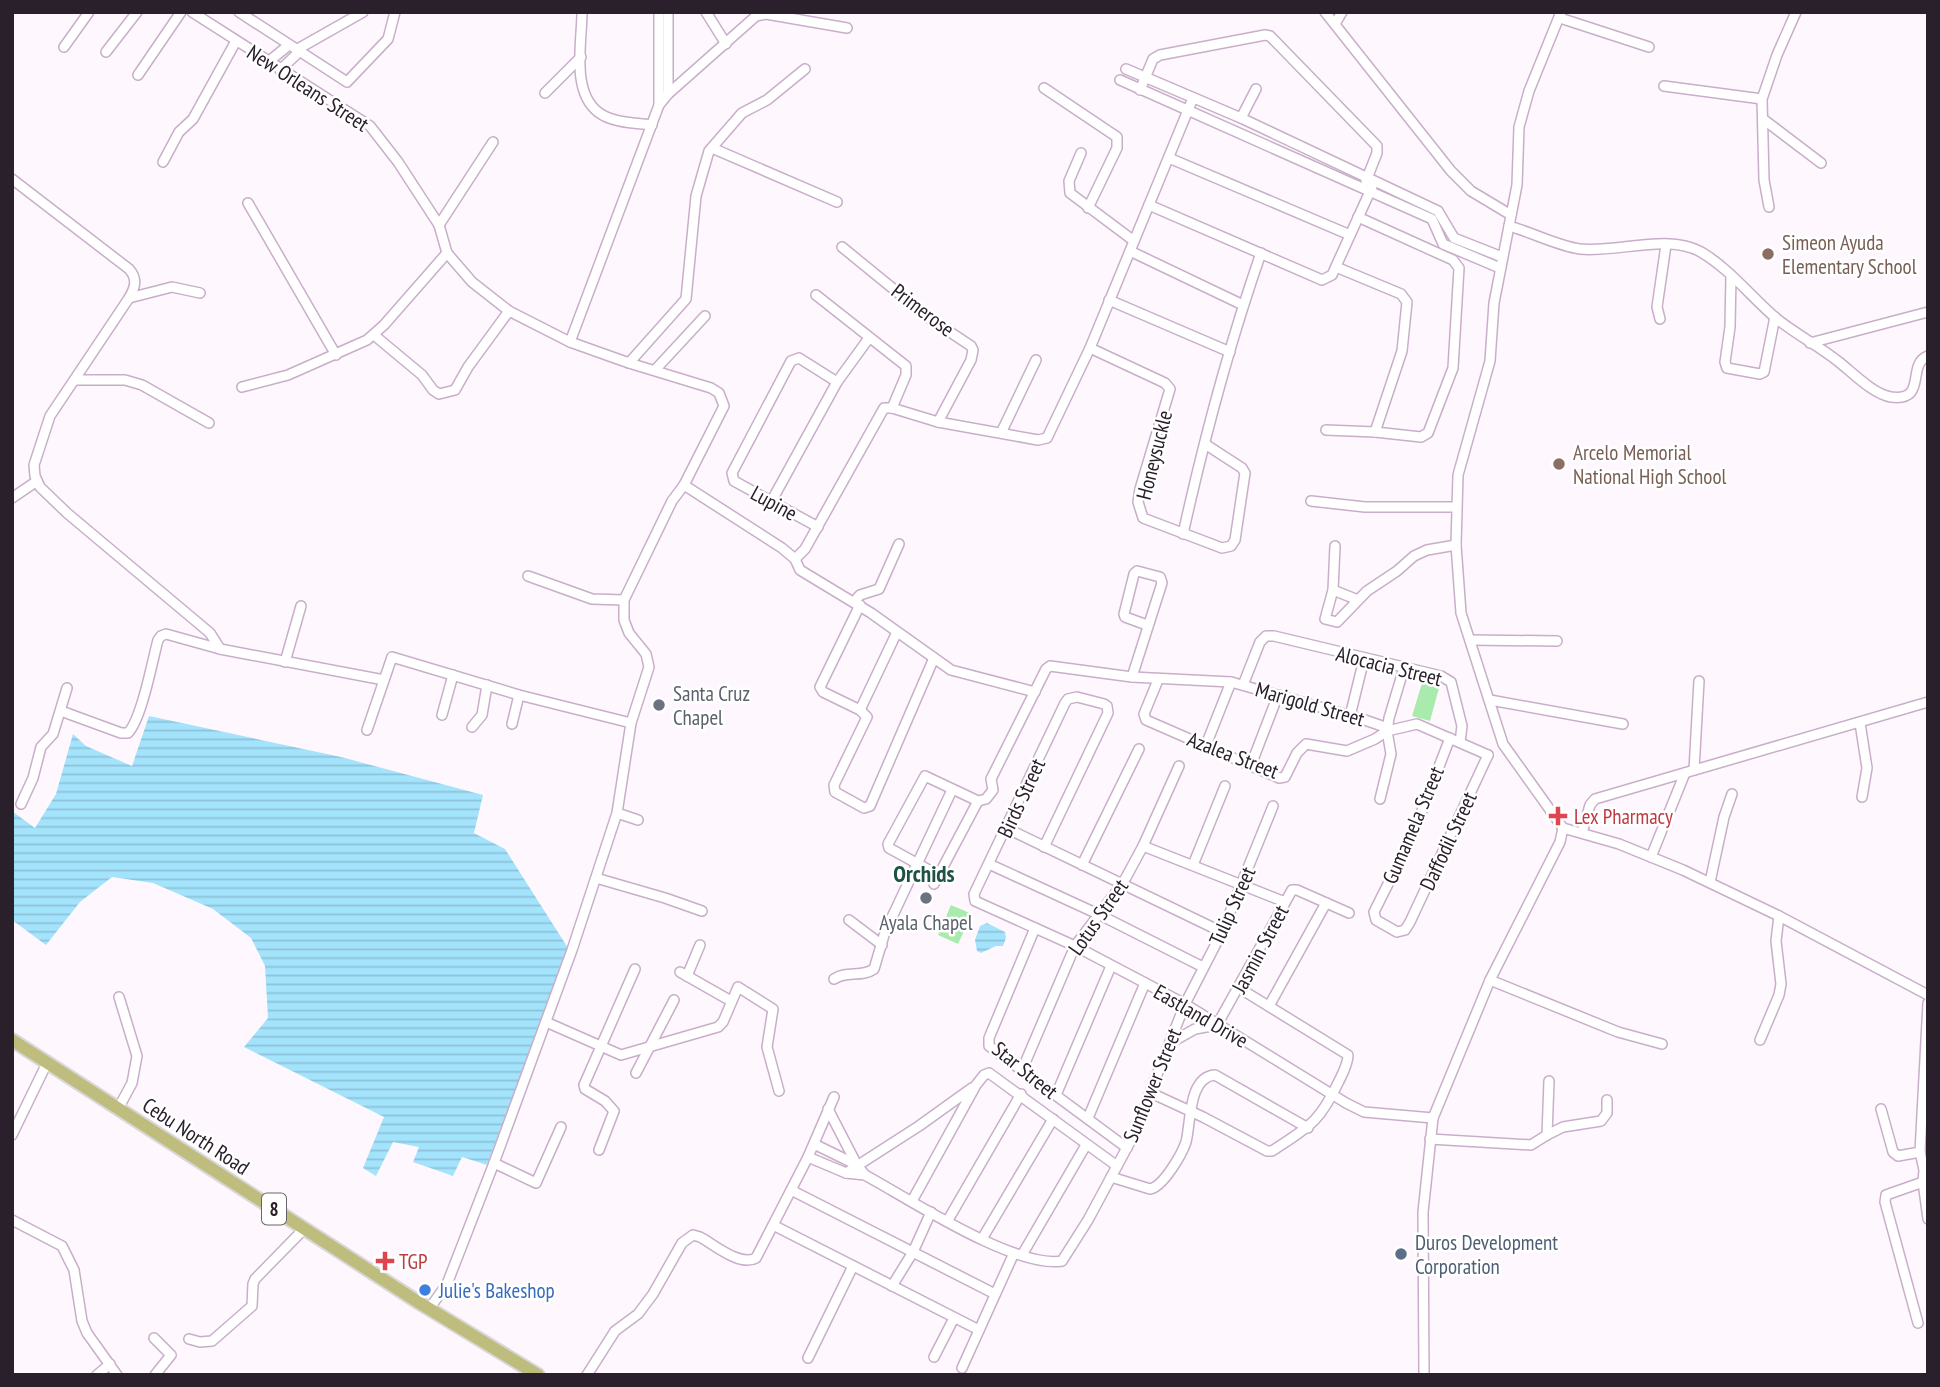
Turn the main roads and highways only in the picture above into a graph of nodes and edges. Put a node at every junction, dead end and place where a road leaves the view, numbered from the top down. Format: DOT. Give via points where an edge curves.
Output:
graph roads {
  1 [pos="12,1040"];
  2 [pos="538,1375"];
  1 -- 2 [label="main road, Cebu North Road / 8"];
}
